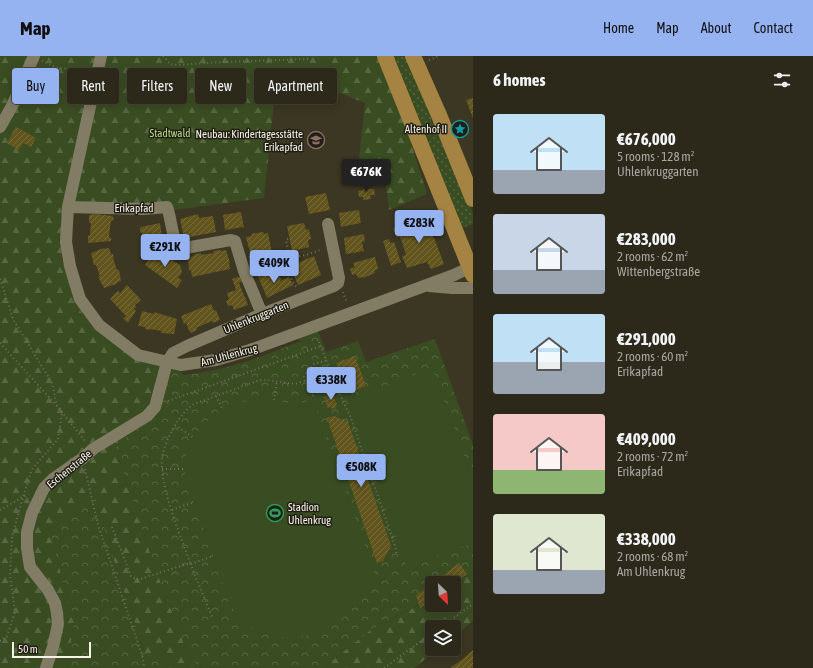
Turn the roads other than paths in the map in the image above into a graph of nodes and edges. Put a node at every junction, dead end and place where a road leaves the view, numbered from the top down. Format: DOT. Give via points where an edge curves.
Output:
graph roads {
  1 [pos="101,56"];
  2 [pos="385,56"];
  3 [pos="34,57"];
  4 [pos="419,59"];
  5 [pos="0,127"];
  6 [pos="473,199"];
  7 [pos="68,207"];
  8 [pos="328,224"];
  9 [pos="472,270"];
  10 [pos="424,286"];
  11 [pos="473,288"];
  12 [pos="262,314"];
  13 [pos="167,362"];
  14 [pos="46,668"];
  1 -- 7 [label="street, Am Uhlenkrug"];
  2 -- 9 [label="main road"];
  3 -- 5 [label="street"];
  4 -- 6 [label="main road"];
  7 -- 12 [label="street, Erikapfad" via="167,207 175,239 180,247 235,241"];
  7 -- 13 [label="street, Am Uhlenkrug" via="66,242 80,299 99,325 138,355"];
  8 -- 12 [label="street, Uhlenkruggarten" via="338,283"];
  9 -- 10 [label="street, Am Uhlenkrug"];
  10 -- 11 [label="street, Am Uhlenkrug"];
  10 -- 13 [label="street, Am Uhlenkrug" via="256,348 216,360 182,365"];
  12 -- 13 [label="street, Uhlenkruggarten" via="187,346 173,354"];
  13 -- 14 [label="street, Eschenstraße" via="155,407 147,416 92,449 52,479 44,488 32,513 27,532 30,567 55,603 58,624"];
}
